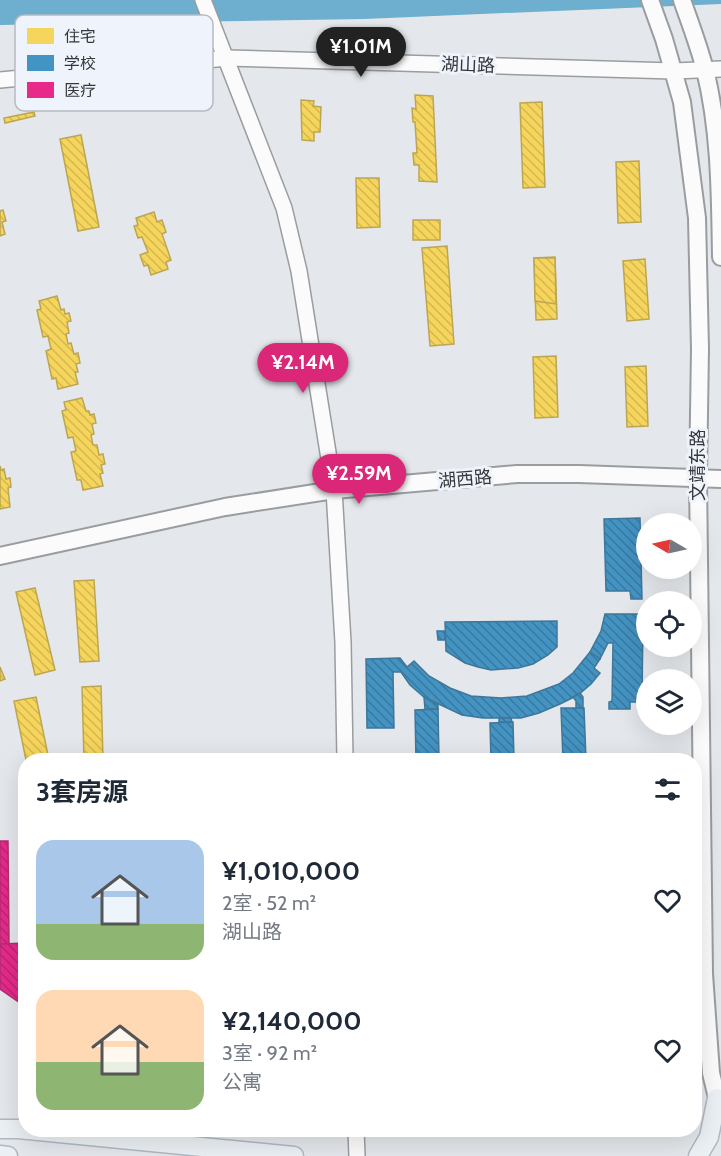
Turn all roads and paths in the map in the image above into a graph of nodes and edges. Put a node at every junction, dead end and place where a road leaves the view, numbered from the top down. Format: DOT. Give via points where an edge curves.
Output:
graph roads {
  1 [pos="203,0"];
  2 [pos="650,0"];
  3 [pos="682,0"];
  4 [pos="209,15"];
  5 [pos="213,24"];
  6 [pos="227,58"];
  7 [pos="213,59"];
  8 [pos="713,69"];
  9 [pos="674,71"];
  10 [pos="15,79"];
  11 [pos="0,80"];
  12 [pos="721,257"];
  13 [pos="698,478"];
  14 [pos="721,478"];
  15 [pos="334,490"];
  16 [pos="0,556"];
  17 [pos="345,753"];
  18 [pos="701,753"];
  19 [pos="702,809"];
  20 [pos="719,1106"];
  21 [pos="0,1129"];
  22 [pos="18,1129"];
  23 [pos="100,1137"];
  24 [pos="356,1137"];
  25 [pos="0,1155"];
  26 [pos="8,1156"];
  27 [pos="294,1156"];
  28 [pos="357,1156"];
  29 [pos="698,1156"];
  1 -- 4 [label="street"];
  2 -- 9 [label="main road, 文靖东路"];
  3 -- 8 [label="main road" via="695,38"];
  5 -- 6 [label="street"];
  6 -- 7 [label="street, 湖山路"];
  6 -- 9 [label="street, 湖山路"];
  6 -- 15 [label="street" via="284,208 299,271"];
  8 -- 9 [label="street, 湖山路"];
  8 -- 12 [label="main road"];
  9 -- 13 [label="main road, 文靖东路" via="682,102 697,218"];
  10 -- 11 [label="street, 湖山路"];
  13 -- 14 [label="main road, 湖西路"];
  13 -- 15 [label="main road, 湖西路" via="517,474"];
  13 -- 18 [label="main road, 文靖东路"];
  15 -- 16 [label="main road, 湖西路" via="225,507"];
  15 -- 17 [label="street"];
  19 -- 20 [label="main road, 文靖东路" via="707,1035"];
  20 -- 29 [label="main road"];
  21 -- 22 [label="main road"];
  23 -- 27 [label="main road"];
  24 -- 28 [label="street"];
  25 -- 26 [label="main road"];
}
